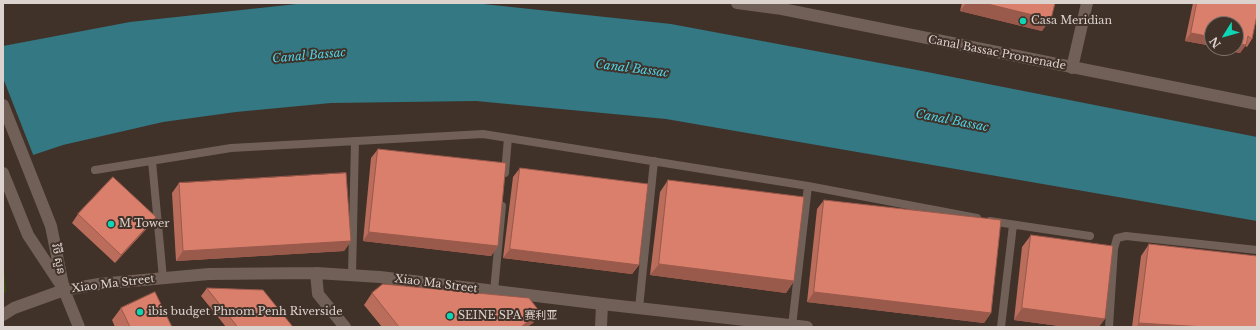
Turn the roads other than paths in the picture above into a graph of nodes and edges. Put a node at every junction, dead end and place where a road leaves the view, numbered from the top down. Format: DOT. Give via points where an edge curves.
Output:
graph roads {
  1 [pos="737,3"];
  2 [pos="1087,3"];
  3 [pos="782,6"];
  4 [pos="1072,68"];
  5 [pos="1257,104"];
  6 [pos="3,105"];
  7 [pos="508,138"];
  8 [pos="355,141"];
  9 [pos="152,161"];
  10 [pos="654,161"];
  11 [pos="95,170"];
  12 [pos="3,173"];
  13 [pos="504,184"];
  14 [pos="808,186"];
  15 [pos="502,199"];
  16 [pos="1013,225"];
  17 [pos="1090,236"];
  18 [pos="1257,250"];
  19 [pos="316,273"];
  20 [pos="352,275"];
  21 [pos="163,278"];
  22 [pos="64,290"];
  23 [pos="494,291"];
  24 [pos="602,304"];
  25 [pos="639,308"];
  26 [pos="3,315"];
  27 [pos="792,326"];
  28 [pos="79,327"];
  29 [pos="345,327"];
  30 [pos="601,327"];
  31 [pos="807,327"];
  32 [pos="1000,327"];
  33 [pos="1109,327"];
  1 -- 3 [label="street, Canal Bassac Promenade"];
  2 -- 4 [label="street"];
  3 -- 4 [label="street, Canal Bassac Promenade"];
  4 -- 5 [label="street, Canal Bassac Promenade"];
  6 -- 22 [label="street, វិថី សួន" via="51,226"];
  7 -- 8 [label="lane" via="484,134"];
  7 -- 10 [label="lane"];
  7 -- 13 [label="lane"];
  8 -- 9 [label="lane" via="231,148"];
  8 -- 20 [label="lane"];
  9 -- 11 [label="lane"];
  9 -- 21 [label="lane"];
  10 -- 14 [label="lane"];
  10 -- 25 [label="lane"];
  12 -- 22 [label="street, វិថី សួន" via="28,235"];
  14 -- 16 [label="lane"];
  14 -- 27 [label="lane"];
  15 -- 23 [label="lane"];
  16 -- 17 [label="lane"];
  16 -- 32 [label="lane"];
  18 -- 33 [label="lane" via="1126,236 1118,238 1114,249"];
  19 -- 20 [label="street, Xiao Ma Street"];
  19 -- 21 [label="street, Xiao Ma Street" via="209,274"];
  19 -- 29 [label="street" via="318,294"];
  20 -- 23 [label="street, Xiao Ma Street"];
  21 -- 22 [label="street, Xiao Ma Street"];
  22 -- 26 [label="street, Xiao Ma Street" via="14,308"];
  22 -- 28 [label="street"];
  23 -- 24 [label="street, Xiao Ma Street"];
  24 -- 25 [label="street, Xiao Ma Street"];
  24 -- 30 [label="street"];
  25 -- 27 [label="street, Xiao Ma Street"];
  27 -- 31 [label="street, Xiao Ma Street"];
}
